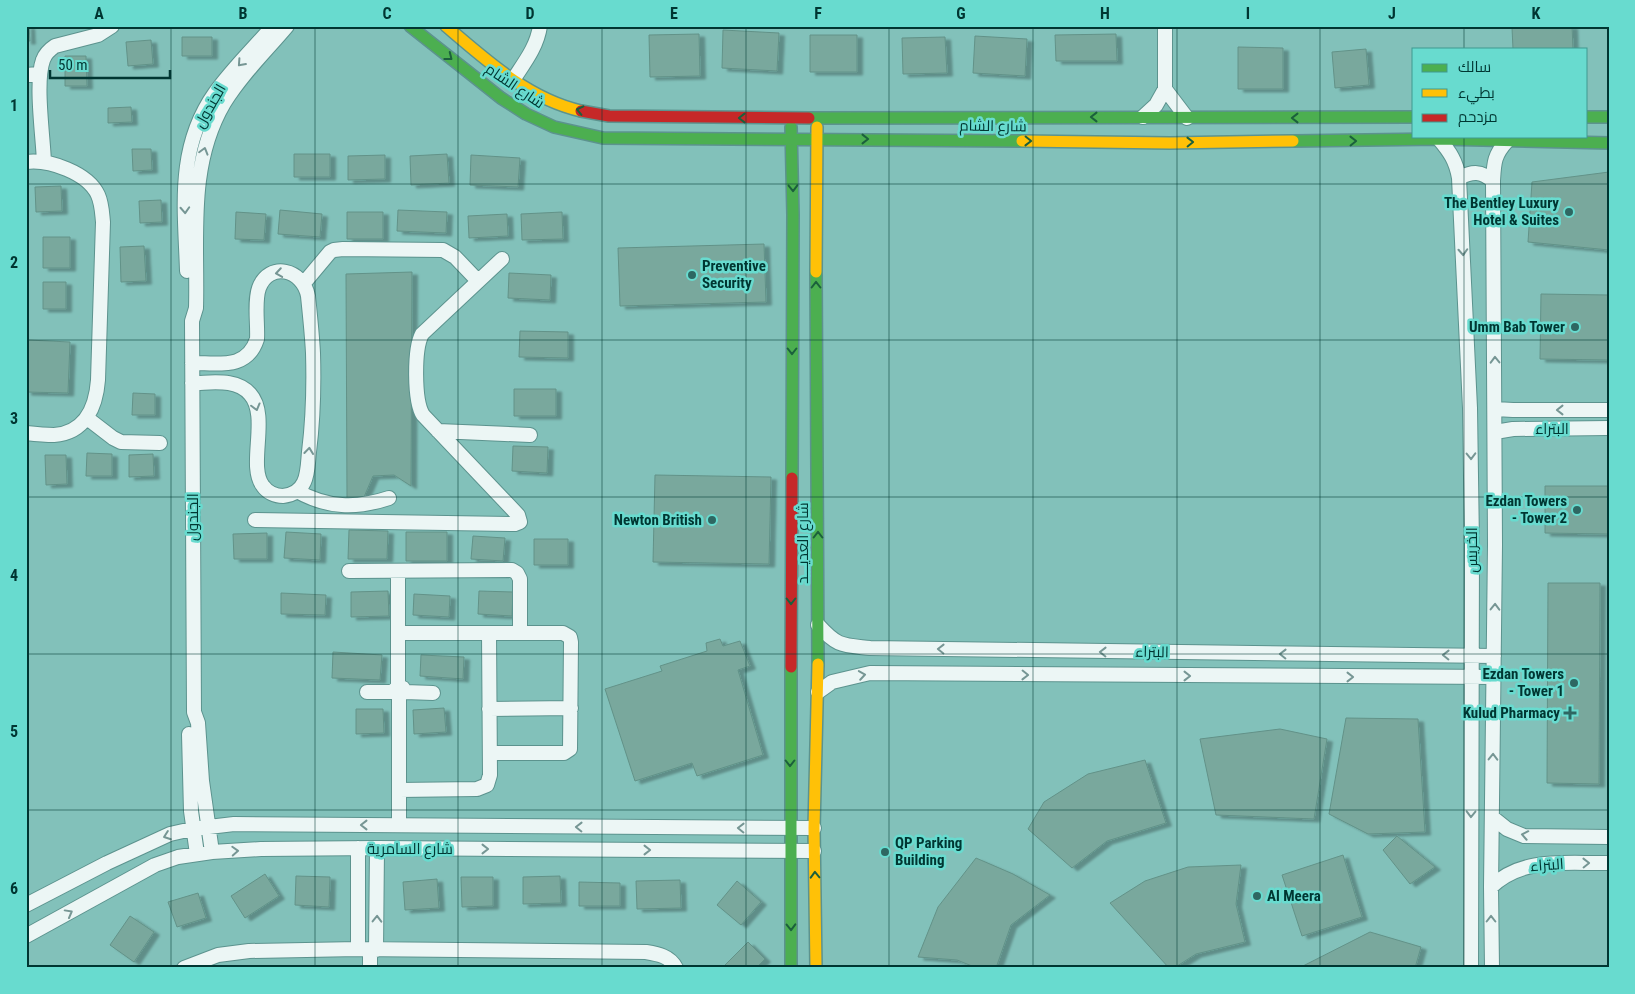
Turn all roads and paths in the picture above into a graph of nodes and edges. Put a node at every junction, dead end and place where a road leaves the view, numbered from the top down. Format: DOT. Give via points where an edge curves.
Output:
graph roads {
  1 [pos="112,26"];
  2 [pos="273,26"];
  3 [pos="287,26"];
  4 [pos="410,26"];
  5 [pos="446,26"];
  6 [pos="540,26"];
  7 [pos="1165,26"];
  8 [pos="33,75"];
  9 [pos="513,80"];
  10 [pos="1165,89"];
  11 [pos="1143,117"];
  12 [pos="1412,117"];
  13 [pos="1588,117"];
  14 [pos="1609,117"];
  15 [pos="791,118"];
  16 [pos="817,118"];
  17 [pos="1187,118"];
  18 [pos="792,140"];
  19 [pos="817,140"];
  20 [pos="1438,140"];
  21 [pos="1506,141"];
  22 [pos="1609,143"];
  23 [pos="26,162"];
  24 [pos="44,162"];
  25 [pos="1459,178"];
  26 [pos="1493,180"];
  27 [pos="502,259"];
  28 [pos="478,282"];
  29 [pos="304,283"];
  30 [pos="192,321"];
  31 [pos="192,363"];
  32 [pos="192,383"];
  33 [pos="1495,409"];
  34 [pos="1609,410"];
  35 [pos="87,418"];
  36 [pos="1609,428"];
  37 [pos="438,431"];
  38 [pos="1495,432"];
  39 [pos="26,433"];
  40 [pos="530,435"];
  41 [pos="160,444"];
  42 [pos="296,491"];
  43 [pos="388,498"];
  44 [pos="255,520"];
  45 [pos="349,571"];
  46 [pos="398,571"];
  47 [pos="818,625"];
  48 [pos="400,633"];
  49 [pos="489,633"];
  50 [pos="520,633"];
  51 [pos="1472,656"];
  52 [pos="1494,656"];
  53 [pos="1472,677"];
  54 [pos="1495,677"];
  55 [pos="367,692"];
  56 [pos="399,692"];
  57 [pos="818,692"];
  58 [pos="433,693"];
  59 [pos="571,708"];
  60 [pos="489,709"];
  61 [pos="194,712"];
  62 [pos="490,753"];
  63 [pos="399,790"];
  64 [pos="1492,817"];
  65 [pos="399,825"];
  66 [pos="208,827"];
  67 [pos="814,828"];
  68 [pos="192,829"];
  69 [pos="790,829"];
  70 [pos="1609,837"];
  71 [pos="358,848"];
  72 [pos="377,848"];
  73 [pos="790,851"];
  74 [pos="814,851"];
  75 [pos="212,852"];
  76 [pos="196,854"];
  77 [pos="1609,862"];
  78 [pos="1491,887"];
  79 [pos="26,905"];
  80 [pos="26,936"];
  81 [pos="368,949"];
  82 [pos="184,968"];
  83 [pos="370,968"];
  84 [pos="676,968"];
  85 [pos="791,968"];
  86 [pos="816,968"];
  87 [pos="1471,968"];
  88 [pos="1492,968"];
  1 -- 8 [label="street" via="98,35 55,46"];
  2 -- 30 [label="street, الجندول, one-way" via="214,94 190,146 184,202 188,308"];
  30 -- 3 [label="street, الجندول, one-way" via="196,308 197,192 208,137 235,88"];
  4 -- 18 [label="street, شارع الشام, one-way" via="501,98 554,127 603,138"];
  5 -- 9 [label="street, شارع الشام"];
  6 -- 9 [label="street" via="532,50"];
  7 -- 10 [label="street"];
  8 -- 24 [label="street"];
  15 -- 9 [label="street, شارع الشام, one-way" via="609,116 548,100"];
  10 -- 11 [label="street" via="1156,105"];
  10 -- 17 [label="street"];
  11 -- 16 [label="street, شارع الشام, one-way"];
  11 -- 17 [label="street, شارع الشام"];
  12 -- 17 [label="street, شارع الشام, one-way"];
  13 -- 14 [label="street"];
  15 -- 16 [label="street, شارع الشام"];
  15 -- 18 [label="street, شارع العديـــد"];
  16 -- 19 [label="street, شارع العديـــد"];
  18 -- 19 [label="street, شارع الشام"];
  18 -- 69 [label="street, شارع العديـــد, one-way"];
  19 -- 20 [label="street, شارع الشام, one-way" via="1170,143"];
  47 -- 19 [label="street, شارع العديـــد, one-way"];
  20 -- 21 [label="street, شارع الشام"];
  20 -- 25 [label="street, الخريس" via="1457,164"];
  21 -- 22 [label="street, شارع الشام"];
  21 -- 26 [label="street, الخريس" via="1498,151"];
  23 -- 24 [label="street"];
  24 -- 35 [label="street" via="58,165 88,183 98,193 101,204 98,380 97,393"];
  25 -- 26 [label="street" via="1474,172"];
  25 -- 51 [label="street, الخريس, one-way" via="1470,408"];
  33 -- 26 [label="street, الخريس, one-way"];
  27 -- 28 [label="street"];
  28 -- 29 [label="street" via="455,257 443,250 342,249 330,252"];
  28 -- 37 [label="street" via="418,341 418,404 423,416"];
  29 -- 31 [label="street, one-way" via="294,275 281,272 268,276 258,293 257,339 251,352 232,363"];
  42 -- 29 [label="street, one-way" via="306,476 313,405 312,332"];
  30 -- 31 [label="street, الجندول"];
  31 -- 32 [label="street, الجندول"];
  32 -- 42 [label="street, one-way" via="231,383 250,393 258,412 260,480 267,491 278,496"];
  32 -- 61 [label="street, الجندول"];
  34 -- 33 [label="street, البتراء, one-way"];
  33 -- 38 [label="street, الخريس"];
  35 -- 39 [label="street" via="69,432 54,435"];
  35 -- 41 [label="street" via="121,442"];
  36 -- 38 [label="street, البتراء" via="1513,428"];
  37 -- 40 [label="street"];
  37 -- 44 [label="street" via="518,515 518,524"];
  52 -- 38 [label="street, الخريس, one-way"];
  42 -- 43 [label="street" via="308,498 335,505 362,505"];
  45 -- 46 [label="street"];
  46 -- 48 [label="street"];
  46 -- 50 [label="street" via="515,571 520,578"];
  51 -- 47 [label="street, البتراء, one-way" via="870,648 842,645"];
  47 -- 57 [label="street, شارع العديـــد"];
  48 -- 49 [label="street"];
  48 -- 56 [label="street"];
  49 -- 50 [label="street"];
  49 -- 60 [label="street"];
  50 -- 59 [label="street" via="563,633 570,637"];
  51 -- 52 [label="street, البتراء"];
  51 -- 53 [label="street, الخريس"];
  52 -- 54 [label="street, الخريس"];
  53 -- 54 [label="street, البتراء"];
  57 -- 53 [label="street, البتراء, one-way" via="832,682 870,673"];
  53 -- 87 [label="street, الخريس, one-way"];
  64 -- 54 [label="street, الخريس, one-way"];
  55 -- 56 [label="street"];
  56 -- 58 [label="street"];
  56 -- 63 [label="street"];
  57 -- 67 [label="street, شارع العديـــد"];
  59 -- 60 [label="street"];
  59 -- 62 [label="street" via="571,747 566,752"];
  60 -- 62 [label="street"];
  61 -- 66 [label="street, الجندول"];
  61 -- 68 [label="street, الجندول" via="189,728"];
  62 -- 63 [label="street" via="489,782 481,789"];
  63 -- 65 [label="street"];
  70 -- 64 [label="street, البتراء, one-way" via="1524,836 1506,829"];
  64 -- 78 [label="street, الخريس"];
  65 -- 66 [label="street, شارع السامرية, one-way" via="234,824"];
  69 -- 65 [label="street, شارع السامرية, one-way"];
  66 -- 68 [label="street, شارع السامرية"];
  66 -- 75 [label="street, الجندول"];
  67 -- 69 [label="street, شارع السامرية"];
  67 -- 74 [label="street, شارع العديـــد"];
  68 -- 76 [label="street, الجندول"];
  68 -- 79 [label="street, شارع السامرية, one-way" via="170,834 107,862"];
  69 -- 73 [label="street, شارع العديـــد"];
  71 -- 72 [label="street, شارع السامرية"];
  75 -- 71 [label="street, شارع السامرية, one-way"];
  71 -- 81 [label="street"];
  72 -- 73 [label="street, شارع السامرية, one-way"];
  81 -- 72 [label="street, one-way"];
  73 -- 74 [label="street, شارع السامرية"];
  73 -- 85 [label="street, شارع العديـــد, one-way"];
  86 -- 74 [label="street, شارع العديـــد, one-way"];
  75 -- 76 [label="street, شارع السامرية"];
  80 -- 76 [label="street, شارع السامرية, one-way" via="155,865"];
  78 -- 77 [label="street, البتراء, one-way" via="1506,874 1524,867"];
  88 -- 78 [label="street, الخريس, one-way"];
  81 -- 82 [label="street" via="249,951 218,955"];
  81 -- 83 [label="street"];
  81 -- 84 [label="street" via="646,952 663,955"];
}
